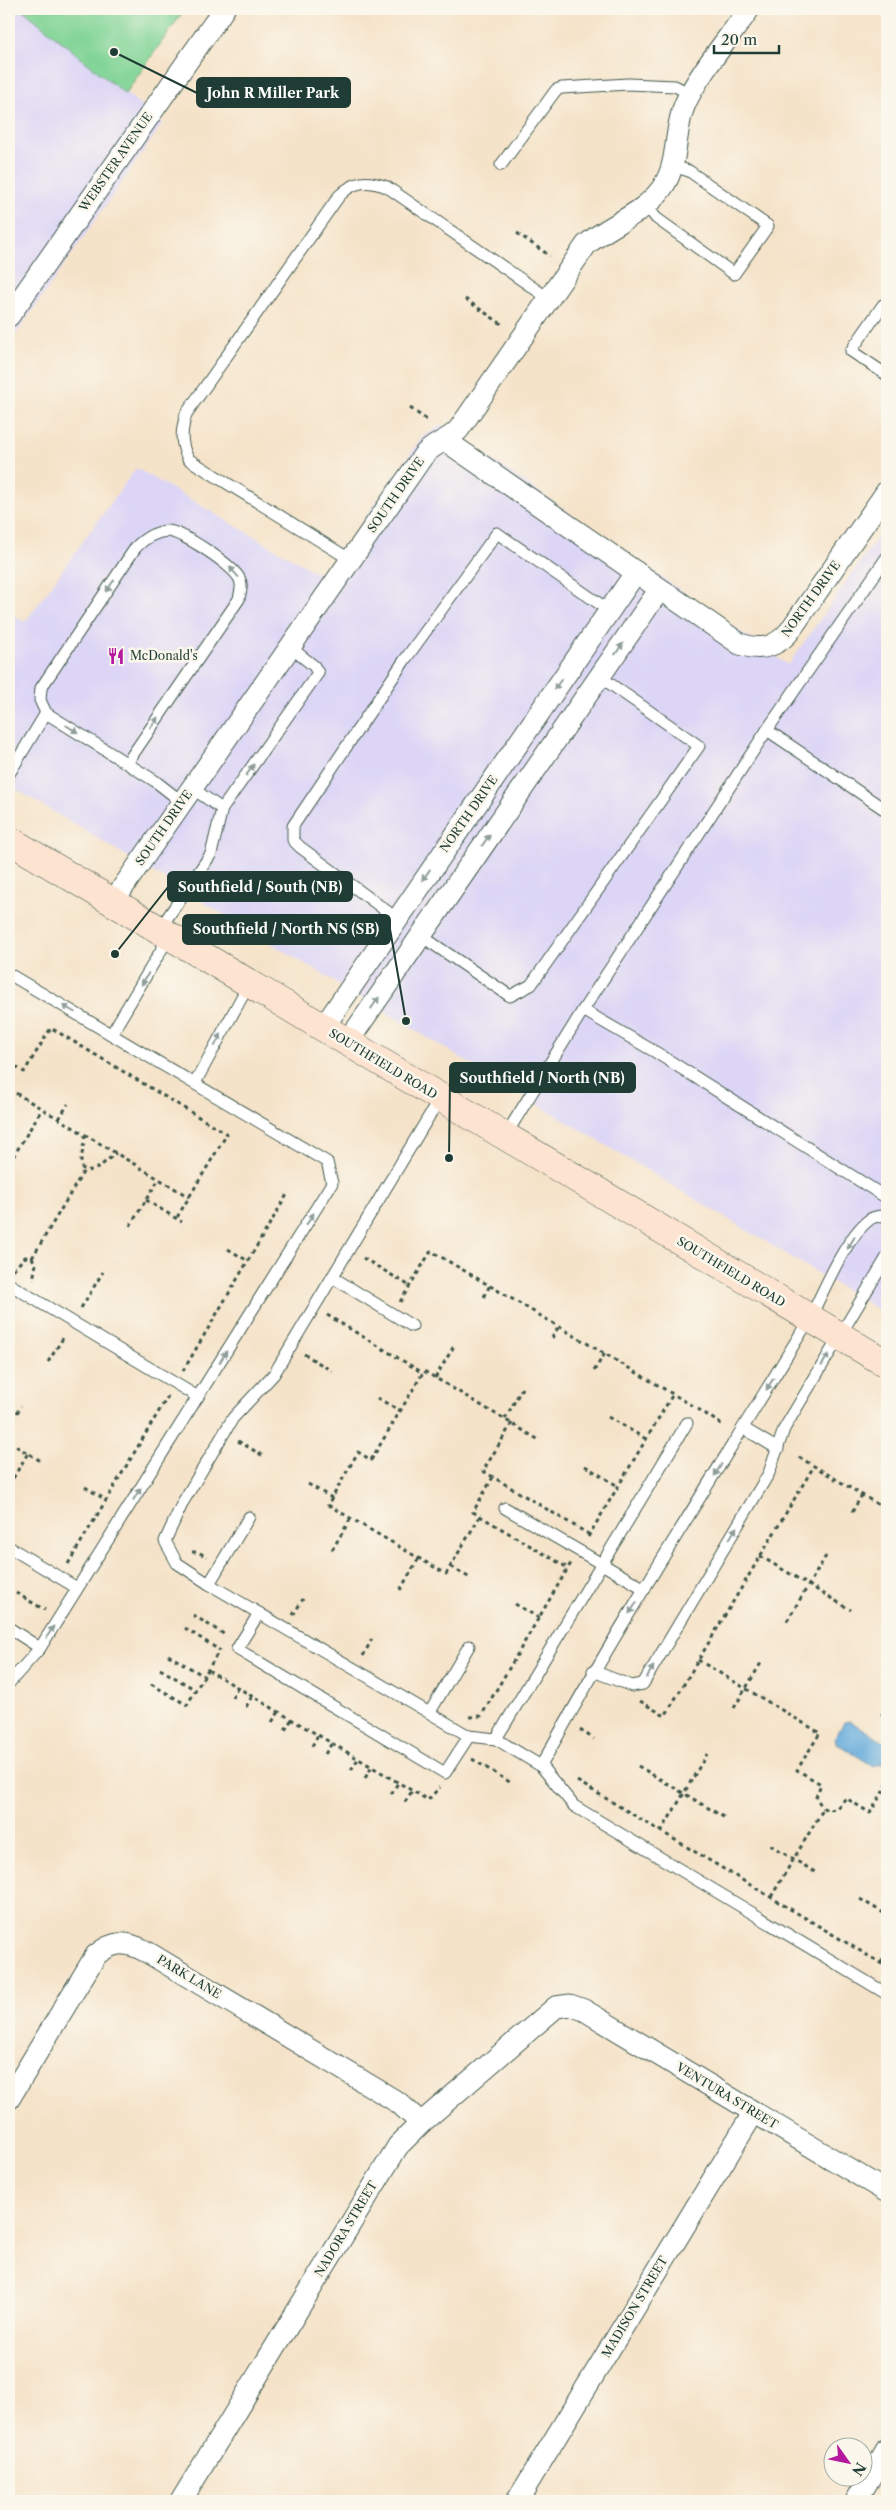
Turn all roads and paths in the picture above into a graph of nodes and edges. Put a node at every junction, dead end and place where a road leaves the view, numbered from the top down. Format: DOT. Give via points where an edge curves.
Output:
graph roads {
  1 [pos="224,9"];
  2 [pos="749,9"];
  3 [pos="690,94"];
  4 [pos="501,165"];
  5 [pos="673,166"];
  6 [pos="646,205"];
  7 [pos="517,233"];
  8 [pos="550,256"];
  9 [pos="548,298"];
  10 [pos="466,299"];
  11 [pos="887,308"];
  12 [pos="9,316"];
  13 [pos="502,325"];
  14 [pos="887,376"];
  15 [pos="410,408"];
  16 [pos="427,420"];
  17 [pos="446,441"];
  18 [pos="887,491"];
  19 [pos="887,557"];
  20 [pos="351,560"];
  21 [pos="636,572"];
  22 [pos="660,589"];
  23 [pos="610,610"];
  24 [pos="290,647"];
  25 [pos="575,660"];
  26 [pos="599,676"];
  27 [pos="46,712"];
  28 [pos="767,730"];
  29 [pos="127,763"];
  30 [pos="9,774"];
  31 [pos="188,795"];
  32 [pos="222,809"];
  33 [pos="887,810"];
  34 [pos="9,840"];
  35 [pos="112,903"];
  36 [pos="396,918"];
  37 [pos="164,934"];
  38 [pos="420,935"];
  39 [pos="9,974"];
  40 [pos="249,984"];
  41 [pos="583,1010"];
  42 [pos="323,1028"];
  43 [pos="112,1033"];
  44 [pos="347,1043"];
  45 [pos="9,1062"];
  46 [pos="195,1083"];
  47 [pos="9,1089"];
  48 [pos="440,1098"];
  49 [pos="68,1104"];
  50 [pos="42,1109"];
  51 [pos="59,1119"];
  52 [pos="85,1134"];
  53 [pos="505,1136"];
  54 [pos="116,1153"];
  55 [pos="14,1157"];
  56 [pos="84,1170"];
  57 [pos="159,1179"];
  58 [pos="189,1197"];
  59 [pos="887,1198"];
  60 [pos="146,1200"];
  61 [pos="887,1215"];
  62 [pos="176,1219"];
  63 [pos="182,1222"];
  64 [pos="130,1226"];
  65 [pos="228,1250"];
  66 [pos="887,1257"];
  67 [pos="32,1258"];
  68 [pos="248,1260"];
  69 [pos="9,1277"];
  70 [pos="332,1278"];
  71 [pos="33,1280"];
  72 [pos="9,1284"];
  73 [pos="344,1285"];
  74 [pos="490,1285"];
  75 [pos="410,1286"];
  76 [pos="484,1297"];
  77 [pos="393,1314"];
  78 [pos="326,1315"];
  79 [pos="810,1318"];
  80 [pos="322,1323"];
  81 [pos="412,1326"];
  82 [pos="559,1326"];
  83 [pos="840,1337"];
  84 [pos="552,1338"];
  85 [pos="308,1346"];
  86 [pos="454,1346"];
  87 [pos="605,1353"];
  88 [pos="303,1354"];
  89 [pos="299,1361"];
  90 [pos="887,1364"];
  91 [pos="332,1371"];
  92 [pos="594,1371"];
  93 [pos="423,1373"];
  94 [pos="435,1378"];
  95 [pos="522,1388"];
  96 [pos="673,1394"];
  97 [pos="198,1397"];
  98 [pos="377,1398"];
  99 [pos="21,1406"];
  100 [pos="401,1411"];
  101 [pos="608,1416"];
  102 [pos="505,1419"];
  103 [pos="512,1423"];
  104 [pos="687,1423"];
  105 [pos="9,1427"];
  106 [pos="727,1428"];
  107 [pos="743,1428"];
  108 [pos="242,1434"];
  109 [pos="646,1439"];
  110 [pos="539,1440"];
  111 [pos="238,1441"];
  112 [pos="9,1442"];
  113 [pos="233,1449"];
  114 [pos="778,1449"];
  115 [pos="28,1453"];
  116 [pos="266,1457"];
  117 [pos="800,1457"];
  118 [pos="41,1461"];
  119 [pos="585,1466"];
  120 [pos="814,1466"];
  121 [pos="9,1474"];
  122 [pos="14,1477"];
  123 [pos="308,1484"];
  124 [pos="9,1485"];
  125 [pos="618,1486"];
  126 [pos="85,1487"];
  127 [pos="862,1495"];
  128 [pos="332,1498"];
  129 [pos="106,1500"];
  130 [pos="505,1508"];
  131 [pos="887,1510"];
  132 [pos="852,1512"];
  133 [pos="480,1516"];
  134 [pos="249,1517"];
  135 [pos="351,1518"];
  136 [pos="590,1535"];
  137 [pos="9,1546"];
  138 [pos="186,1549"];
  139 [pos="332,1550"];
  140 [pos="578,1551"];
  141 [pos="760,1556"];
  142 [pos="826,1556"];
  143 [pos="419,1558"];
  144 [pos="220,1565"];
  145 [pos="602,1565"];
  146 [pos="451,1567"];
  147 [pos="470,1578"];
  148 [pos="209,1584"];
  149 [pos="809,1585"];
  150 [pos="77,1588"];
  151 [pos="9,1589"];
  152 [pos="400,1590"];
  153 [pos="645,1590"];
  154 [pos="303,1598"];
  155 [pos="515,1604"];
  156 [pos="246,1605"];
  157 [pos="851,1610"];
  158 [pos="284,1611"];
  159 [pos="259,1613"];
  160 [pos="193,1615"];
  161 [pos="292,1616"];
  162 [pos="58,1618"];
  163 [pos="539,1618"];
  164 [pos="300,1621"];
  165 [pos="787,1621"];
  166 [pos="9,1628"];
  167 [pos="185,1628"];
  168 [pos="228,1636"];
  169 [pos="372,1639"];
  170 [pos="469,1646"];
  171 [pos="40,1648"];
  172 [pos="219,1650"];
  173 [pos="354,1652"];
  174 [pos="168,1655"];
  175 [pos="362,1657"];
  176 [pos="698,1660"];
  177 [pos="370,1662"];
  178 [pos="761,1663"];
  179 [pos="160,1669"];
  180 [pos="208,1670"];
  181 [pos="593,1671"];
  182 [pos="204,1676"];
  183 [pos="9,1683"];
  184 [pos="151,1684"];
  185 [pos="238,1688"];
  186 [pos="746,1689"];
  187 [pos="196,1690"];
  188 [pos="252,1696"];
  189 [pos="232,1698"];
  190 [pos="635,1698"];
  191 [pos="436,1700"];
  192 [pos="887,1706"];
  193 [pos="246,1707"];
  194 [pos="734,1708"];
  195 [pos="279,1712"];
  196 [pos="430,1712"];
  197 [pos="887,1718"];
  198 [pos="292,1719"];
  199 [pos="272,1722"];
  200 [pos="585,1723"];
  201 [pos="285,1730"];
  202 [pos="580,1730"];
  203 [pos="318,1735"];
  204 [pos="469,1736"];
  205 [pos="576,1738"];
  206 [pos="496,1739"];
  207 [pos="594,1739"];
  208 [pos="332,1743"];
  209 [pos="312,1746"];
  210 [pos="325,1754"];
  211 [pos="707,1754"];
  212 [pos="358,1759"];
  213 [pos="467,1759"];
  214 [pos="541,1766"];
  215 [pos="638,1766"];
  216 [pos="372,1767"];
  217 [pos="352,1770"];
  218 [pos="365,1778"];
  219 [pos="571,1778"];
  220 [pos="398,1783"];
  221 [pos="513,1784"];
  222 [pos="887,1785"];
  223 [pos="441,1786"];
  224 [pos="412,1791"];
  225 [pos="684,1793"];
  226 [pos="391,1794"];
  227 [pos="405,1802"];
  228 [pos="824,1808"];
  229 [pos="725,1818"];
  230 [pos="661,1832"];
  231 [pos="770,1844"];
  232 [pos="793,1859"];
  233 [pos="815,1872"];
  234 [pos="770,1897"];
  235 [pos="860,1899"];
  236 [pos="887,1915"];
  237 [pos="887,1952"];
  238 [pos="881,1963"];
  239 [pos="887,1967"];
  240 [pos="887,1994"];
  241 [pos="565,2005"];
  242 [pos="9,2099"];
  243 [pos="754,2112"];
  244 [pos="421,2123"];
  245 [pos="887,2192"];
  246 [pos="887,2449"];
  247 [pos="181,2501"];
  248 [pos="517,2501"];
  249 [pos="856,2501"];
  1 -- 12 [label="street, WEBSTER AVENUE"];
  2 -- 3 [label="street, SOUTH DRIVE"];
  3 -- 4 [label="lane" via="675,86 628,84 562,88 551,95"];
  3 -- 5 [label="street, SOUTH DRIVE" via="681,115"];
  5 -- 6 [label="street, SOUTH DRIVE" via="663,187"];
  5 -- 6 [label="lane" via="689,171 768,226 734,274 656,218"];
  6 -- 9 [label="street, SOUTH DRIVE" via="607,228 586,246"];
  7 -- 8 [label="path"];
  9 -- 17 [label="street, SOUTH DRIVE" via="459,429"];
  9 -- 20 [label="lane" via="387,187 365,181 347,188 339,196 186,414 181,444 188,459"];
  10 -- 13 [label="path"];
  11 -- 14 [label="lane" via="883,305 851,351"];
  15 -- 16 [label="path"];
  17 -- 20 [label="street, SOUTH DRIVE" via="436,444 423,456"];
  17 -- 21 [label="street, NORTH DRIVE"];
  18 -- 22 [label="street, NORTH DRIVE" via="780,643 761,648 740,644"];
  19 -- 28 [label="lane"];
  20 -- 24 [label="street, SOUTH DRIVE"];
  21 -- 22 [label="street, NORTH DRIVE"];
  21 -- 23 [label="street, NORTH DRIVE"];
  26 -- 22 [label="street, one-way"];
  23 -- 25 [label="street, NORTH DRIVE"];
  23 -- 36 [label="lane" via="497,533 404,661 293,826 293,840 300,847"];
  24 -- 31 [label="street, SOUTH DRIVE"];
  32 -- 24 [label="lane, one-way" via="318,673"];
  25 -- 26 [label="street"];
  25 -- 36 [label="street, NORTH DRIVE, one-way"];
  38 -- 26 [label="street, one-way"];
  26 -- 38 [label="lane" via="700,746 532,986 510,996"];
  27 -- 29 [label="lane, one-way"];
  29 -- 27 [label="lane, one-way" via="238,599 242,588 234,569 179,534 166,531 144,539 136,547 41,688 40,700"];
  27 -- 30 [label="lane"];
  28 -- 33 [label="lane"];
  28 -- 41 [label="lane"];
  29 -- 31 [label="lane"];
  31 -- 32 [label="lane"];
  31 -- 35 [label="street, SOUTH DRIVE"];
  32 -- 37 [label="lane" via="211,854"];
  34 -- 35 [label="main road, SOUTHFIELD ROAD"];
  35 -- 37 [label="main road, SOUTHFIELD ROAD"];
  36 -- 38 [label="street"];
  36 -- 42 [label="street, NORTH DRIVE"];
  37 -- 40 [label="main road, SOUTHFIELD ROAD"];
  37 -- 43 [label="lane, one-way"];
  44 -- 38 [label="street, one-way"];
  43 -- 39 [label="lane, one-way"];
  40 -- 42 [label="main road, SOUTHFIELD ROAD"];
  46 -- 40 [label="lane, one-way"];
  41 -- 53 [label="lane"];
  41 -- 59 [label="lane"];
  42 -- 44 [label="main road, SOUTHFIELD ROAD"];
  43 -- 46 [label="lane"];
  44 -- 48 [label="main road, SOUTHFIELD ROAD"];
  45 -- 58 [label="path" via="24,1072 51,1028 228,1134"];
  97 -- 46 [label="lane, one-way" via="332,1183 327,1162"];
  47 -- 50 [label="path"];
  48 -- 53 [label="main road, SOUTHFIELD ROAD"];
  48 -- 70 [label="lane"];
  49 -- 51 [label="path"];
  50 -- 51 [label="path"];
  50 -- 55 [label="path"];
  51 -- 52 [label="path"];
  52 -- 54 [label="path"];
  52 -- 56 [label="path" via="80,1161"];
  53 -- 79 [label="main road, SOUTHFIELD ROAD"];
  54 -- 56 [label="path" via="98,1168"];
  54 -- 57 [label="path"];
  56 -- 67 [label="path"];
  57 -- 58 [label="path"];
  57 -- 60 [label="path"];
  58 -- 62 [label="path"];
  60 -- 62 [label="path"];
  60 -- 64 [label="path"];
  61 -- 79 [label="lane, one-way" via="870,1218 858,1230"];
  62 -- 63 [label="path"];
  65 -- 68 [label="path"];
  66 -- 83 [label="lane"];
  67 -- 69 [label="path" via="25,1257"];
  67 -- 71 [label="path" via="36,1264"];
  70 -- 73 [label="lane"];
  70 -- 148 [label="lane" via="274,1374 233,1418 183,1502 165,1541 177,1563"];
  72 -- 97 [label="lane"];
  73 -- 75 [label="path" via="361,1257"];
  73 -- 77 [label="lane"];
  73 -- 78 [label="path"];
  74 -- 75 [label="path" via="431,1251"];
  74 -- 76 [label="path"];
  74 -- 82 [label="path"];
  75 -- 77 [label="path"];
  77 -- 81 [label="lane"];
  78 -- 80 [label="path"];
  78 -- 93 [label="path"];
  79 -- 83 [label="main road, SOUTHFIELD ROAD"];
  79 -- 107 [label="lane, one-way"];
  82 -- 84 [label="path"];
  82 -- 87 [label="path"];
  83 -- 90 [label="main road, SOUTHFIELD ROAD"];
  114 -- 83 [label="lane, one-way" via="784,1429"];
  85 -- 88 [label="path"];
  86 -- 94 [label="path"];
  87 -- 92 [label="path"];
  87 -- 96 [label="path"];
  88 -- 89 [label="path"];
  88 -- 91 [label="path"];
  93 -- 94 [label="path"];
  93 -- 100 [label="path"];
  94 -- 102 [label="path"];
  95 -- 102 [label="path"];
  96 -- 106 [label="path"];
  96 -- 109 [label="path"];
  150 -- 97 [label="lane, one-way"];
  98 -- 100 [label="path"];
  99 -- 105 [label="path"];
  100 -- 128 [label="path" via="371,1460 358,1452"];
  101 -- 109 [label="path"];
  102 -- 103 [label="path"];
  103 -- 110 [label="path"];
  103 -- 136 [label="path" via="483,1471"];
  104 -- 145 [label="lane"];
  107 -- 114 [label="lane"];
  107 -- 153 [label="lane, one-way"];
  108 -- 111 [label="path"];
  109 -- 125 [label="path"];
  111 -- 113 [label="path"];
  111 -- 116 [label="path"];
  112 -- 115 [label="path"];
  181 -- 114 [label="lane, one-way" via="632,1686 643,1684 769,1472"];
  115 -- 118 [label="path"];
  115 -- 122 [label="path"];
  117 -- 120 [label="path"];
  119 -- 125 [label="path"];
  120 -- 127 [label="path"];
  120 -- 141 [label="path"];
  121 -- 122 [label="path"];
  122 -- 124 [label="path"];
  123 -- 128 [label="path"];
  125 -- 136 [label="path"];
  126 -- 129 [label="path"];
  127 -- 131 [label="path"];
  127 -- 132 [label="path"];
  128 -- 135 [label="path" via="328,1505"];
  130 -- 140 [label="lane"];
  133 -- 146 [label="path"];
  134 -- 144 [label="lane"];
  135 -- 139 [label="path"];
  135 -- 143 [label="path"];
  136 -- 140 [label="path"];
  137 -- 150 [label="lane"];
  138 -- 144 [label="path"];
  140 -- 145 [label="lane"];
  140 -- 163 [label="path"];
  141 -- 149 [label="path"];
  141 -- 176 [label="path"];
  142 -- 149 [label="path"];
  143 -- 146 [label="path" via="446,1574"];
  143 -- 152 [label="path"];
  144 -- 148 [label="lane"];
  145 -- 153 [label="lane"];
  145 -- 206 [label="lane"];
  146 -- 147 [label="path"];
  148 -- 156 [label="lane"];
  149 -- 157 [label="path"];
  149 -- 165 [label="path"];
  150 -- 162 [label="lane"];
  151 -- 162 [label="path"];
  153 -- 181 [label="lane, one-way"];
  154 -- 161 [label="path"];
  155 -- 163 [label="path"];
  156 -- 159 [label="lane"];
  156 -- 168 [label="path"];
  158 -- 161 [label="path"];
  159 -- 196 [label="lane"];
  159 -- 204 [label="lane" via="237,1649 437,1768 446,1773"];
  160 -- 168 [label="path"];
  161 -- 164 [label="path"];
  171 -- 162 [label="lane, one-way"];
  163 -- 191 [label="path" via="481,1716 461,1716"];
  166 -- 171 [label="lane"];
  167 -- 172 [label="path"];
  168 -- 172 [label="path"];
  169 -- 175 [label="path"];
  170 -- 191 [label="lane"];
  171 -- 183 [label="lane"];
  172 -- 180 [label="path"];
  173 -- 175 [label="path"];
  174 -- 182 [label="path"];
  175 -- 177 [label="path"];
  176 -- 186 [label="path"];
  176 -- 190 [label="path" via="665,1716"];
  178 -- 186 [label="path"];
  179 -- 187 [label="path"];
  180 -- 182 [label="path"];
  180 -- 185 [label="path"];
  181 -- 214 [label="lane"];
  182 -- 187 [label="path"];
  184 -- 187 [label="path" via="187,1705"];
  185 -- 188 [label="path"];
  185 -- 189 [label="path"];
  186 -- 194 [label="path"];
  186 -- 228 [label="path" via="820,1732 797,1770 821,1784 816,1797"];
  188 -- 193 [label="path"];
  188 -- 195 [label="path"];
  191 -- 196 [label="lane"];
  192 -- 197 [label="path" via="882,1715"];
  195 -- 198 [label="path"];
  195 -- 199 [label="path"];
  196 -- 204 [label="lane"];
  198 -- 201 [label="path"];
  198 -- 203 [label="path"];
  200 -- 202 [label="path"];
  202 -- 205 [label="path"];
  202 -- 207 [label="path"];
  203 -- 208 [label="path"];
  203 -- 209 [label="path"];
  204 -- 206 [label="lane"];
  206 -- 214 [label="lane"];
  208 -- 210 [label="path"];
  208 -- 212 [label="path"];
  211 -- 225 [label="path"];
  212 -- 216 [label="path"];
  212 -- 217 [label="path"];
  213 -- 221 [label="path"];
  214 -- 240 [label="lane" via="574,1806"];
  215 -- 225 [label="path"];
  216 -- 218 [label="path"];
  216 -- 220 [label="path"];
  219 -- 230 [label="path"];
  220 -- 224 [label="path"];
  220 -- 226 [label="path"];
  222 -- 228 [label="path" via="870,1813 846,1798 836,1809"];
  223 -- 224 [label="path" via="428,1800"];
  224 -- 227 [label="path"];
  225 -- 229 [label="path"];
  225 -- 230 [label="path"];
  228 -- 232 [label="path"];
  230 -- 234 [label="path"];
  231 -- 232 [label="path"];
  232 -- 233 [label="path"];
  232 -- 234 [label="path"];
  234 -- 238 [label="path"];
  235 -- 236 [label="path"];
  237 -- 238 [label="path"];
  238 -- 239 [label="path"];
  241 -- 243 [label="street, VENTURA STREET" via="584,2010"];
  241 -- 244 [label="street, NADORA STREET" via="548,2012"];
  242 -- 244 [label="street, PARK LANE" via="96,1955 117,1942 147,1952 390,2098"];
  243 -- 245 [label="street, VENTURA STREET"];
  243 -- 248 [label="street, MADISON STREET"];
  244 -- 247 [label="street, NADORA STREET" via="388,2161"];
  246 -- 249 [label="street"];
}
